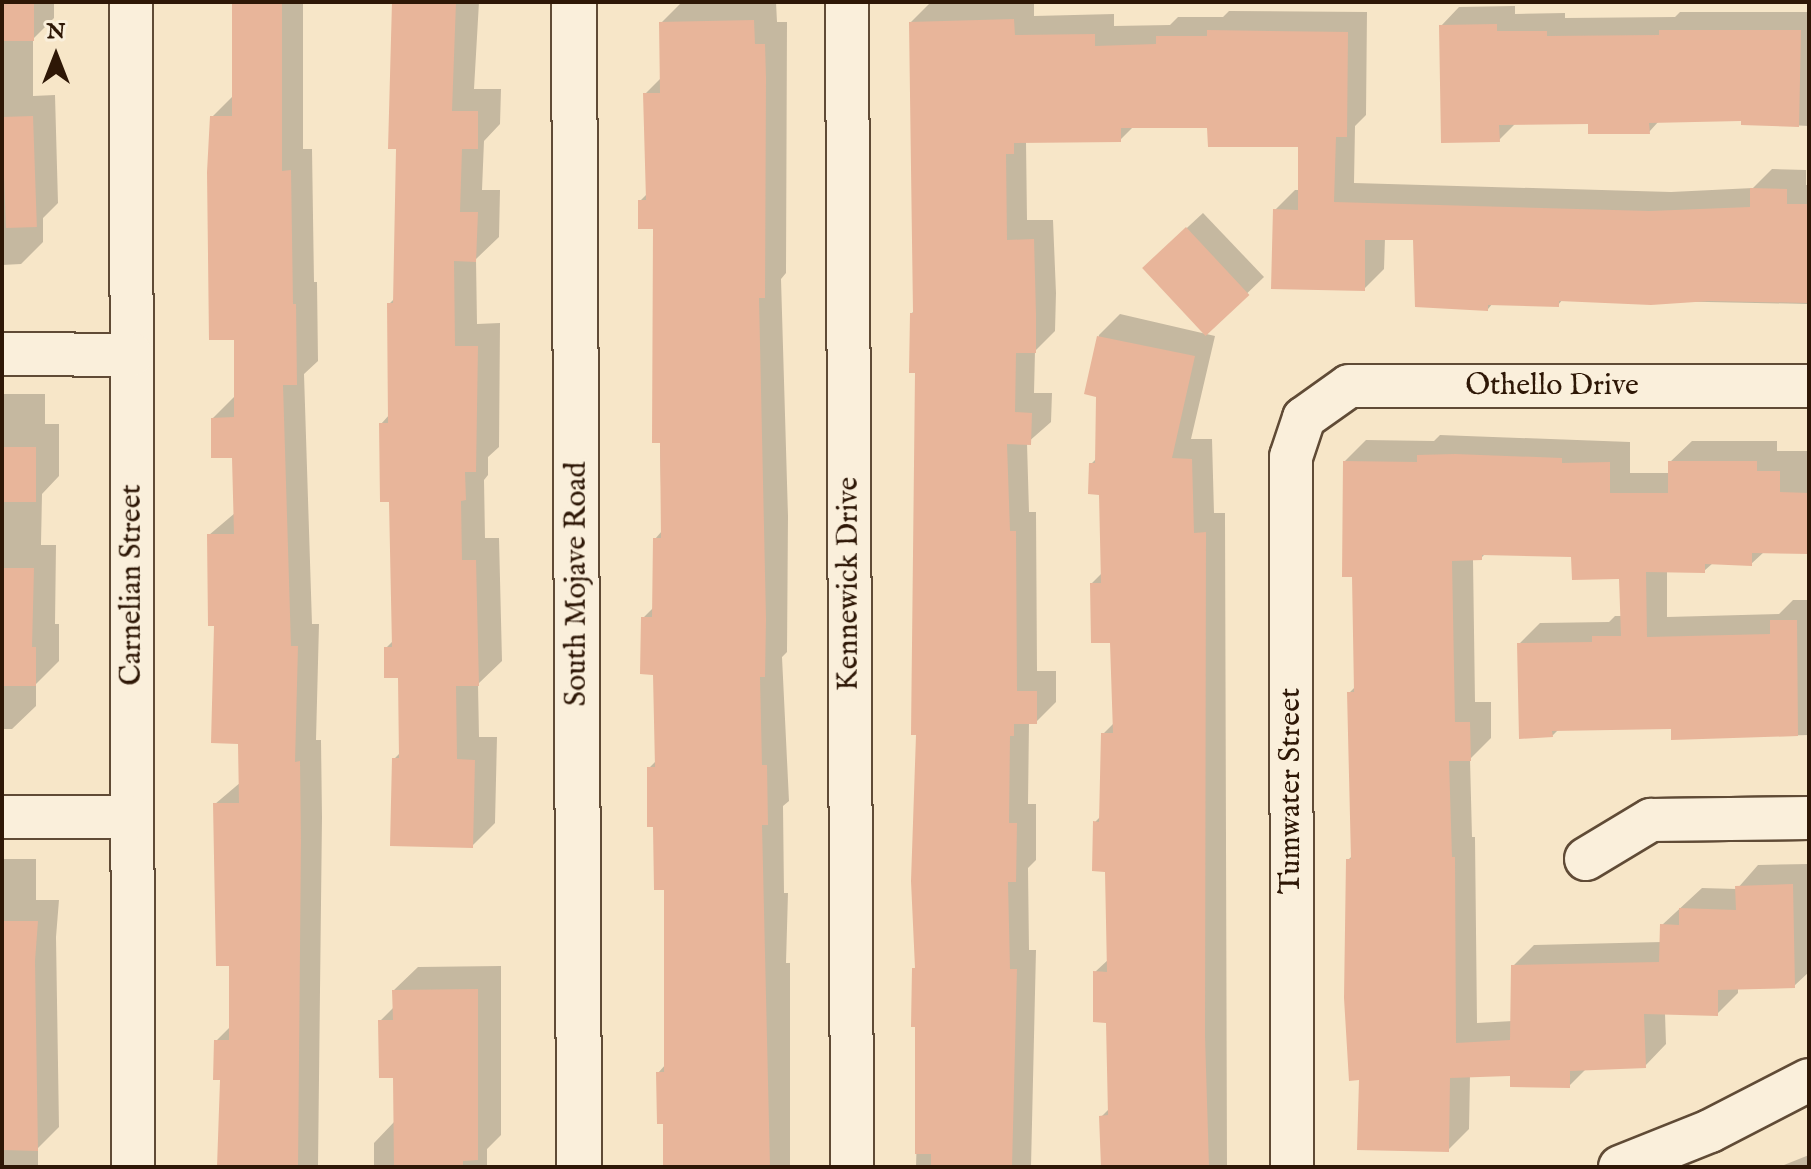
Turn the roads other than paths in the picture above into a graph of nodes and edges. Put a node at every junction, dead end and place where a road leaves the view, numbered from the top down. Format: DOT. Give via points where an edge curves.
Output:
graph roads {
  1 [pos="131,2"];
  2 [pos="574,2"];
  3 [pos="847,2"];
  4 [pos="2,354"];
  5 [pos="132,355"];
  6 [pos="1809,386"];
  7 [pos="1304,418"];
  8 [pos="2,817"];
  9 [pos="132,817"];
  10 [pos="1809,818"];
  11 [pos="1586,859"];
  12 [pos="1809,1080"];
  13 [pos="133,1167"];
  14 [pos="579,1167"];
  15 [pos="852,1167"];
  16 [pos="1292,1167"];
  17 [pos="1620,1167"];
  1 -- 5 [label="street, Carnelian Street"];
  2 -- 14 [label="street, South Mojave Road"];
  3 -- 15 [label="street, Kennewick Drive"];
  4 -- 5 [label="street"];
  5 -- 9 [label="street, Carnelian Street"];
  6 -- 7 [label="street, Othello Drive" via="1349,386"];
  7 -- 16 [label="street, Tumwater Street" via="1291,457"];
  8 -- 9 [label="street"];
  9 -- 13 [label="street, Carnelian Street"];
  10 -- 11 [label="street" via="1651,820"];
  12 -- 17 [label="street" via="1710,1131"];
}
